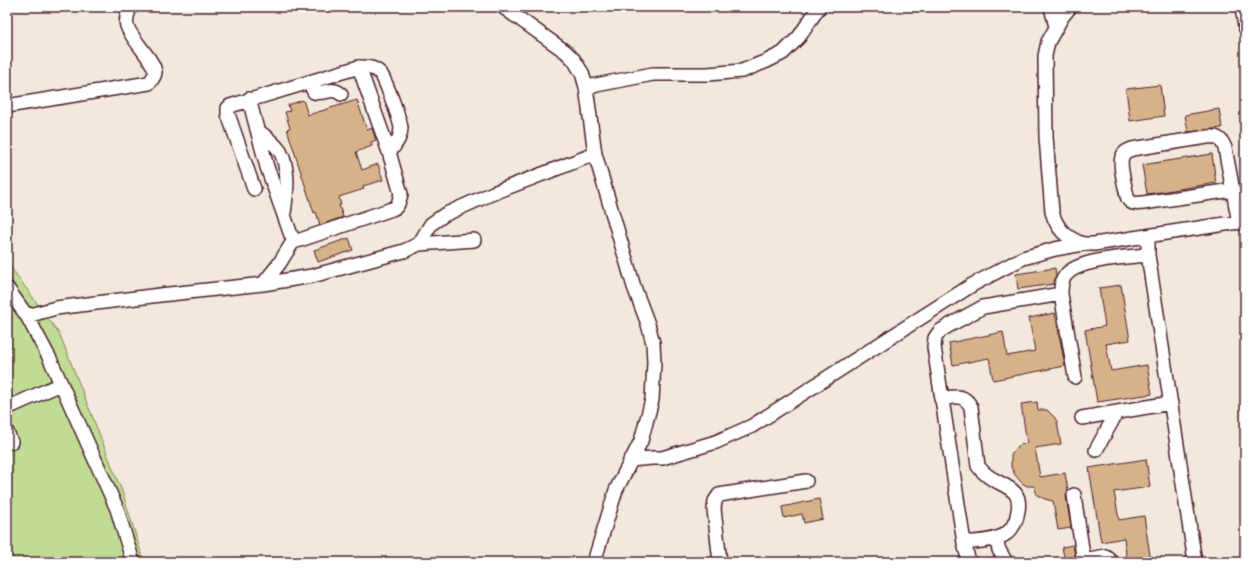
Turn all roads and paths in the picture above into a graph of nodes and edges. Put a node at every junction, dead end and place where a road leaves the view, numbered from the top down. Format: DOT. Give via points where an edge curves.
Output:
graph roads {
  1 [pos="130,7"];
  2 [pos="503,7"];
  3 [pos="818,7"];
  4 [pos="1051,7"];
  5 [pos="1060,7"];
  6 [pos="1070,7"];
  7 [pos="1242,7"];
  8 [pos="1056,27"];
  9 [pos="1245,27"];
  10 [pos="359,67"];
  11 [pos="309,82"];
  12 [pos="586,87"];
  13 [pos="341,94"];
  14 [pos="249,99"];
  15 [pos="7,106"];
  16 [pos="389,152"];
  17 [pos="595,154"];
  18 [pos="254,189"];
  19 [pos="1232,190"];
  20 [pos="1242,222"];
  21 [pos="1062,231"];
  22 [pos="1148,236"];
  23 [pos="294,240"];
  24 [pos="474,240"];
  25 [pos="419,244"];
  26 [pos="1083,244"];
  27 [pos="1055,248"];
  28 [pos="1148,255"];
  29 [pos="263,284"];
  30 [pos="7,288"];
  31 [pos="1061,294"];
  32 [pos="28,316"];
  33 [pos="1075,377"];
  34 [pos="61,384"];
  35 [pos="942,399"];
  36 [pos="1171,403"];
  37 [pos="7,408"];
  38 [pos="1117,412"];
  39 [pos="1082,418"];
  40 [pos="641,441"];
  41 [pos="1096,450"];
  42 [pos="652,458"];
  43 [pos="630,460"];
  44 [pos="806,481"];
  45 [pos="1074,495"];
  46 [pos="996,538"];
  47 [pos="964,543"];
  48 [pos="1084,561"];
  49 [pos="133,562"];
  50 [pos="594,562"];
  51 [pos="720,562"];
  52 [pos="969,562"];
  53 [pos="1006,562"];
  54 [pos="1111,562"];
  55 [pos="1195,562"];
  1 -- 15 [label="street" via="126,24 155,72 149,83"];
  2 -- 12 [label="street" via="566,52 582,73"];
  3 -- 12 [label="street" via="799,37 783,53 742,71 653,74"];
  4 -- 8 [label="street"];
  5 -- 8 [label="street"];
  6 -- 8 [label="street"];
  7 -- 9 [label="street"];
  8 -- 21 [label="street" via="1048,42 1045,56 1046,130 1052,212 1055,223"];
  10 -- 11 [label="street"];
  10 -- 16 [label="street"];
  10 -- 16 [label="street" via="374,69 385,79 401,127 397,144"];
  11 -- 13 [label="street" via="314,92 337,90"];
  11 -- 14 [label="street"];
  12 -- 17 [label="street"];
  14 -- 18 [label="street" via="233,104 228,111"];
  14 -- 23 [label="street" via="267,167"];
  16 -- 23 [label="street" via="401,194 396,207"];
  17 -- 25 [label="street" via="493,193 444,216 431,224"];
  17 -- 40 [label="street" via="653,343 652,400"];
  19 -- 19 [label="street" via="1225,148 1219,138 1213,136 1132,149 1122,156 1126,196 1131,203"];
  19 -- 20 [label="street"];
  20 -- 22 [label="street"];
  21 -- 26 [label="street" via="1072,240"];
  21 -- 27 [label="street"];
  22 -- 26 [label="street"];
  22 -- 28 [label="street"];
  23 -- 29 [label="street"];
  24 -- 25 [label="street"];
  25 -- 29 [label="street" via="404,251 312,276"];
  26 -- 27 [label="street"];
  27 -- 42 [label="street" via="1023,258 972,285 752,426 716,442 662,458"];
  28 -- 31 [label="street" via="1102,260 1073,270 1065,275 1061,284"];
  28 -- 36 [label="street"];
  29 -- 32 [label="street" via="56,308"];
  30 -- 32 [label="street"];
  31 -- 33 [label="street"];
  31 -- 35 [label="street" via="983,308 950,324 940,332 935,338 934,347"];
  32 -- 34 [label="street"];
  34 -- 37 [label="street"];
  34 -- 49 [label="street" via="117,509"];
  35 -- 46 [label="street" via="961,397 968,401 971,407 978,466 983,473 1016,494 1019,504 1013,528"];
  35 -- 47 [label="street"];
  36 -- 38 [label="street"];
  36 -- 55 [label="street"];
  38 -- 39 [label="street"];
  38 -- 41 [label="street"];
  40 -- 42 [label="street"];
  40 -- 43 [label="street"];
  42 -- 43 [label="street"];
  43 -- 50 [label="street" via="616,490"];
  44 -- 51 [label="street" via="719,496 714,509"];
  45 -- 48 [label="street"];
  46 -- 47 [label="street"];
  46 -- 53 [label="street"];
  47 -- 52 [label="street"];
  48 -- 54 [label="street" via="1105,556"];
}
